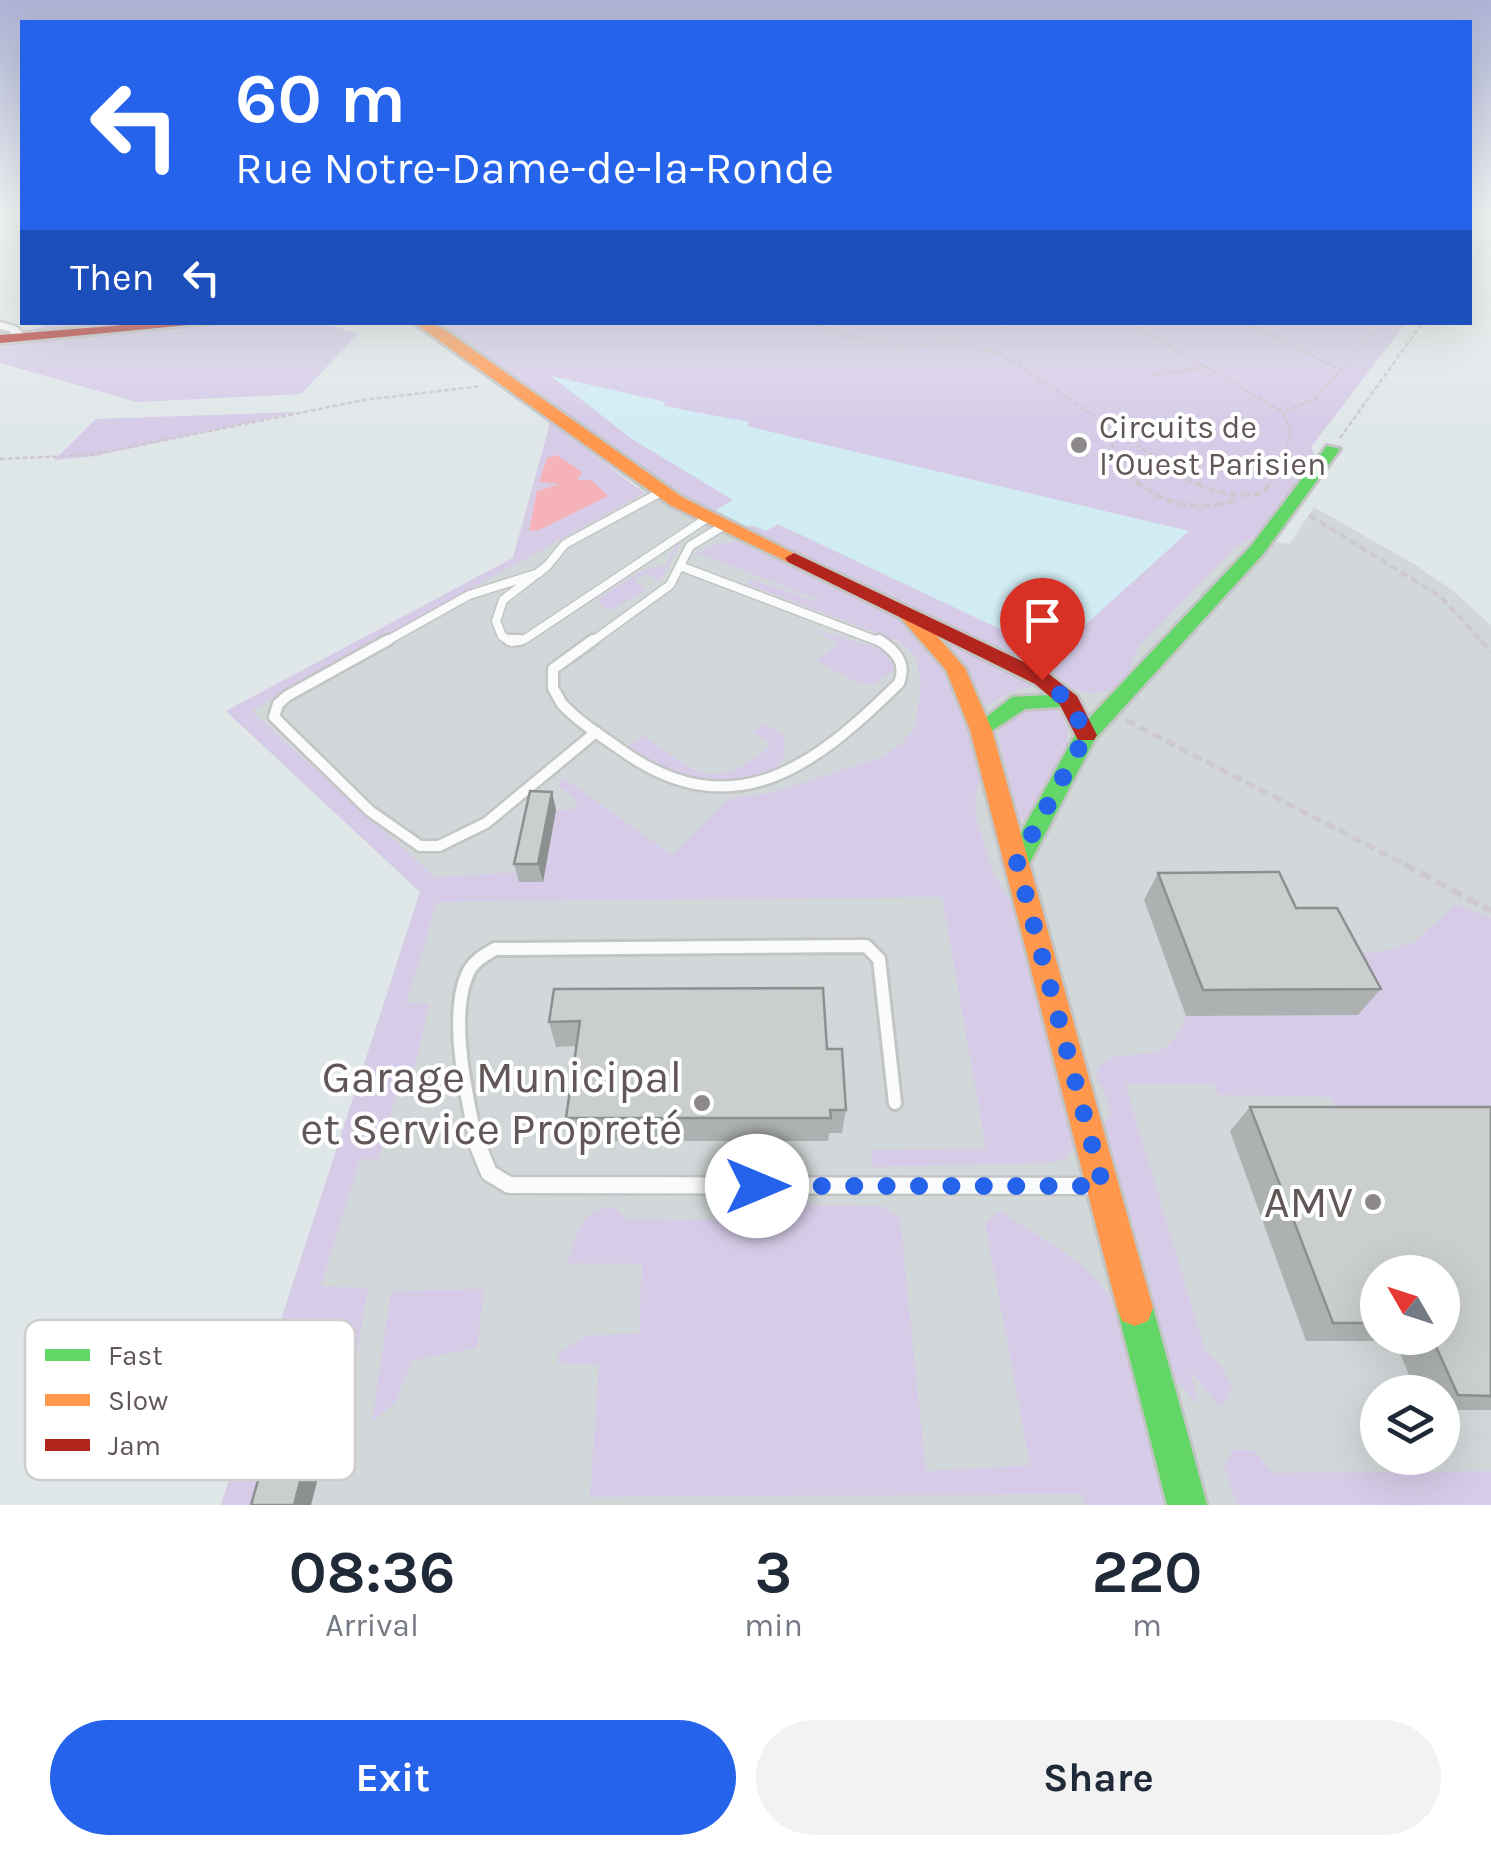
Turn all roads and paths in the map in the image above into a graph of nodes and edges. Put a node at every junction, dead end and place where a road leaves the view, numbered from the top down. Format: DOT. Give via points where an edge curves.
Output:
graph roads {
  1 [pos="157,325"];
  2 [pos="424,325"];
  3 [pos="815,325"];
  4 [pos="1001,325"];
  5 [pos="1133,325"];
  6 [pos="1252,325"];
  7 [pos="1373,325"];
  8 [pos="1421,325"];
  9 [pos="1005,328"];
  10 [pos="6,333"];
  11 [pos="1207,367"];
  12 [pos="1341,370"];
  13 [pos="1152,375"];
  14 [pos="509,382"];
  15 [pos="1281,410"];
  16 [pos="1103,420"];
  17 [pos="1332,450"];
  18 [pos="0,460"];
  19 [pos="661,492"];
  20 [pos="1245,497"];
  21 [pos="1294,506"];
  22 [pos="715,522"];
  23 [pos="680,566"];
  24 [pos="538,574"];
  25 [pos="910,617"];
  26 [pos="1491,652"];
  27 [pos="1069,701"];
  28 [pos="1108,711"];
  29 [pos="981,730"];
  30 [pos="596,732"];
  31 [pos="1086,735"];
  32 [pos="1017,862"];
  33 [pos="1491,911"];
  34 [pos="895,1103"];
  35 [pos="1103,1186"];
  36 [pos="1188,1505"];
  1 -- 10 [label="main road"];
  2 -- 14 [label="main road"];
  3 -- 16 [label="path" via="905,347 953,342 1004,355"];
  4 -- 9 [label="path"];
  5 -- 11 [label="path"];
  6 -- 12 [label="path"];
  7 -- 12 [label="path"];
  8 -- 17 [label="path"];
  11 -- 13 [label="path"];
  11 -- 15 [label="path"];
  12 -- 15 [label="path" via="1316,400"];
  14 -- 18 [label="path" via="364,400 90,454"];
  14 -- 19 [label="main road"];
  15 -- 20 [label="path" via="1294,430 1284,458 1263,492"];
  16 -- 20 [label="path" via="1199,488"];
  16 -- 20 [label="path" via="1116,464 1149,492 1205,508"];
  17 -- 21 [label="main road"];
  19 -- 22 [label="main road"];
  19 -- 24 [label="lane" via="565,544"];
  21 -- 26 [label="path" via="1441,598"];
  21 -- 28 [label="main road"];
  22 -- 23 [label="lane"];
  22 -- 24 [label="lane" via="525,639 509,642 497,627 500,604"];
  22 -- 25 [label="main road"];
  23 -- 30 [label="lane" via="664,590 553,670 559,702"];
  23 -- 30 [label="lane" via="879,640 898,655 902,678 804,765 749,788 669,779"];
  24 -- 30 [label="lane" via="456,602 287,696 274,717 398,834 429,847 470,835"];
  25 -- 27 [label="main road" via="1020,668"];
  25 -- 29 [label="main road" via="950,655"];
  27 -- 29 [label="main road" via="1018,700"];
  27 -- 31 [label="main road"];
  28 -- 31 [label="main road"];
  28 -- 33 [label="path"];
  29 -- 32 [label="main road"];
  31 -- 32 [label="main road"];
  32 -- 35 [label="main road"];
  34 -- 35 [label="lane" via="879,959 866,946 502,948 488,950 470,966 458,1022 462,1054 484,1164 509,1184"];
  35 -- 36 [label="main road"];
}
